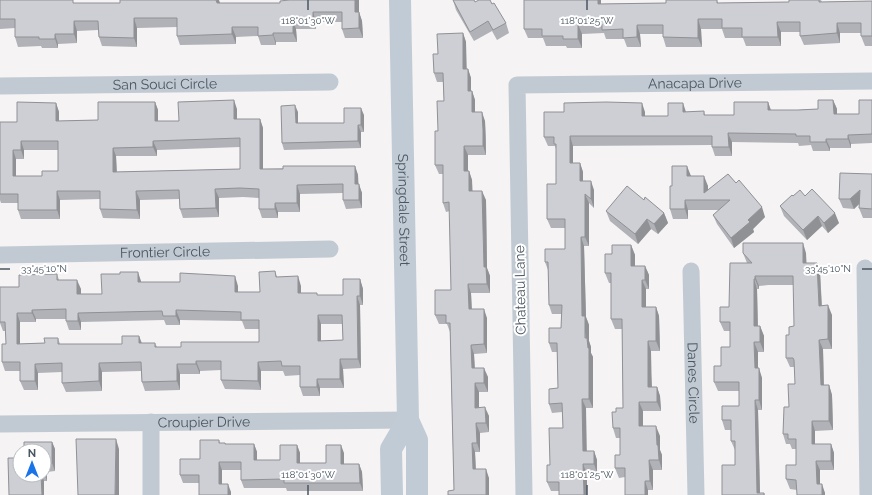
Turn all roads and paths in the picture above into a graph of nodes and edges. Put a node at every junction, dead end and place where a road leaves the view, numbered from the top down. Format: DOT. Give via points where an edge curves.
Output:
graph roads {
  1 [pos="400,0"];
  2 [pos="872,81"];
  3 [pos="330,82"];
  4 [pos="517,85"];
  5 [pos="0,86"];
  6 [pos="330,249"];
  7 [pos="0,255"];
  8 [pos="865,268"];
  9 [pos="691,271"];
  10 [pos="408,420"];
  11 [pos="151,422"];
  12 [pos="0,424"];
  13 [pos="151,495"];
  14 [pos="392,495"];
  15 [pos="417,495"];
  16 [pos="524,495"];
  17 [pos="696,495"];
  18 [pos="868,495"];
  1 -- 10 [label="main road, Springdale Street"];
  2 -- 4 [label="street, Anacapa Drive"];
  3 -- 5 [label="street, San Souci Circle"];
  4 -- 16 [label="street, Chateau Lane"];
  6 -- 7 [label="street, Frontier Circle"];
  8 -- 18 [label="street"];
  9 -- 17 [label="street, Danes Circle"];
  10 -- 11 [label="street, Croupier Drive"];
  10 -- 14 [label="main road" via="391,449"];
  10 -- 15 [label="main road, Springdale Street" via="417,440"];
  11 -- 12 [label="street, Croupier Drive"];
  11 -- 13 [label="street"];
}
